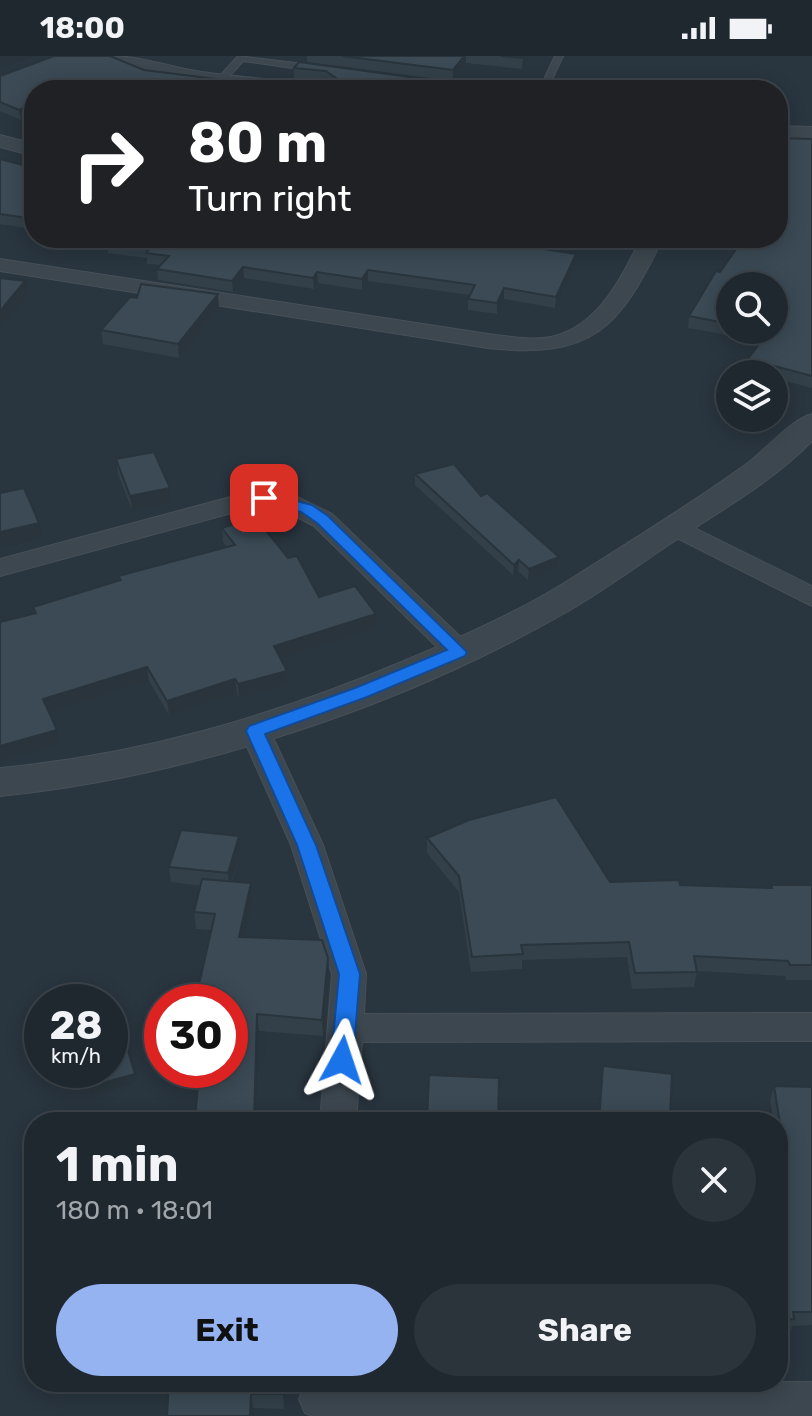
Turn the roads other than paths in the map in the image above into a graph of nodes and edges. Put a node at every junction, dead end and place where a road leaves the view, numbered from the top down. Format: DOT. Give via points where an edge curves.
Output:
graph roads {
  1 [pos="119,56"];
  2 [pos="559,56"];
  3 [pos="242,57"];
  4 [pos="319,69"];
  5 [pos="223,78"];
  6 [pos="240,80"];
  7 [pos="548,80"];
  8 [pos="788,132"];
  9 [pos="812,133"];
  10 [pos="0,141"];
  11 [pos="24,147"];
  12 [pos="642,248"];
  13 [pos="0,265"];
  14 [pos="812,423"];
  15 [pos="674,526"];
  16 [pos="0,568"];
  17 [pos="812,597"];
  18 [pos="459,652"];
  19 [pos="255,731"];
  20 [pos="0,782"];
  21 [pos="812,1027"];
  22 [pos="344,1028"];
  23 [pos="339,1112"];
  24 [pos="320,1399"];
  25 [pos="812,1402"];
  1 -- 5 [label="street" via="160,69"];
  2 -- 7 [label="lane"];
  3 -- 4 [label="lane"];
  3 -- 5 [label="lane"];
  5 -- 6 [label="street"];
  8 -- 9 [label="street"];
  10 -- 11 [label="street"];
  12 -- 13 [label="street" via="623,291 598,322 552,344 531,345"];
  14 -- 15 [label="street" via="727,495"];
  15 -- 17 [label="street"];
  15 -- 18 [label="street" via="555,604"];
  16 -- 18 [label="street" via="249,500 285,501 323,520"];
  18 -- 19 [label="street"];
  19 -- 20 [label="street" via="104,770"];
  19 -- 22 [label="street" via="307,845 337,932 349,974"];
  21 -- 22 [label="street"];
  22 -- 23 [label="street"];
  24 -- 25 [label="street"];
}
